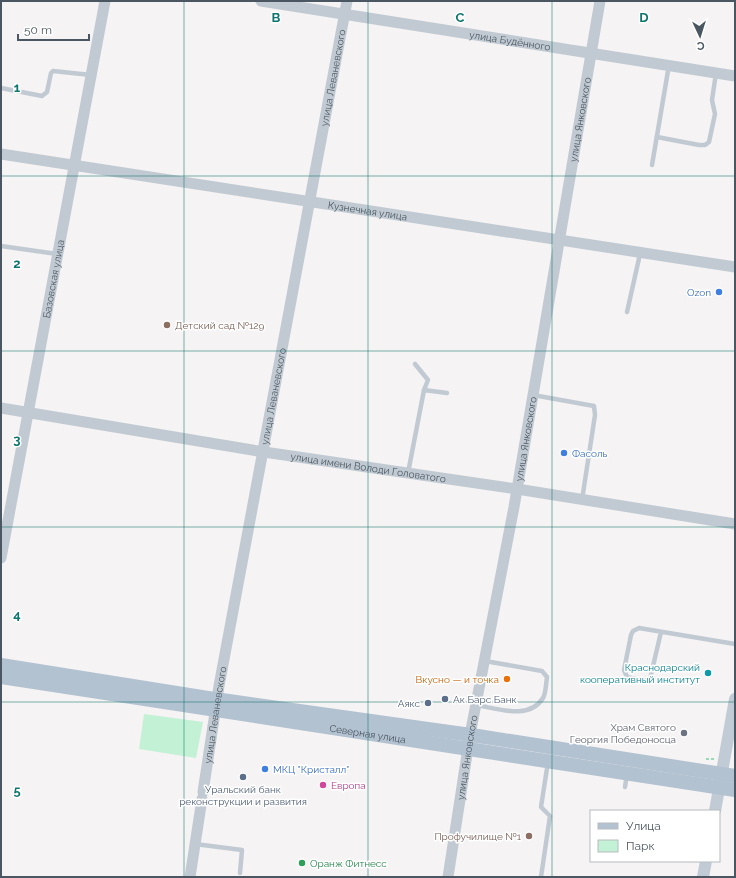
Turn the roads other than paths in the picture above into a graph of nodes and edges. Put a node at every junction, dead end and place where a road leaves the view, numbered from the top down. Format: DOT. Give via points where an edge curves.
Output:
graph roads {
  1 [pos="105,1"];
  2 [pos="261,1"];
  3 [pos="347,1"];
  4 [pos="600,1"];
  5 [pos="345,14"];
  6 [pos="591,53"];
  7 [pos="669,65"];
  8 [pos="716,73"];
  9 [pos="91,75"];
  10 [pos="735,76"];
  11 [pos="1,88"];
  12 [pos="657,137"];
  13 [pos="1,154"];
  14 [pos="74,165"];
  15 [pos="652,165"];
  16 [pos="309,201"];
  17 [pos="560,239"];
  18 [pos="1,246"];
  19 [pos="640,252"];
  20 [pos="57,254"];
  21 [pos="735,267"];
  22 [pos="627,312"];
  23 [pos="415,364"];
  24 [pos="424,390"];
  25 [pos="447,393"];
  26 [pos="533,395"];
  27 [pos="1,408"];
  28 [pos="28,412"];
  29 [pos="264,452"];
  30 [pos="408,473"];
  31 [pos="517,489"];
  32 [pos="582,500"];
  33 [pos="735,524"];
  34 [pos="1,558"];
  35 [pos="661,632"];
  36 [pos="735,644"];
  37 [pos="484,661"];
  38 [pos="1,665"];
  39 [pos="1,677"];
  40 [pos="735,699"];
  41 [pos="216,705"];
  42 [pos="476,705"];
  43 [pos="469,741"];
  44 [pos="548,760"];
  45 [pos="627,773"];
  46 [pos="722,780"];
  47 [pos="625,787"];
  48 [pos="735,790"];
  49 [pos="712,810"];
  50 [pos="715,810"];
  51 [pos="195,844"];
  52 [pos="706,862"];
  53 [pos="240,873"];
  54 [pos="190,877"];
  55 [pos="448,877"];
  56 [pos="541,877"];
  57 [pos="703,877"];
  1 -- 9 [label="street, Базовская улица"];
  2 -- 5 [label="street, улица Будённого"];
  3 -- 5 [label="street, улица Леваневского"];
  4 -- 6 [label="street, улица Янковского"];
  5 -- 6 [label="street, улица Будённого"];
  5 -- 16 [label="street, улица Леваневского"];
  6 -- 7 [label="street, улица Будённого"];
  6 -- 17 [label="street, улица Янковского"];
  7 -- 8 [label="street, улица Будённого"];
  7 -- 12 [label="lane"];
  8 -- 10 [label="street, улица Будённого"];
  8 -- 12 [label="lane" via="712,100 715,114 709,142 699,145"];
  9 -- 11 [label="lane" via="53,70 48,92 42,96"];
  9 -- 14 [label="street, Базовская улица"];
  12 -- 15 [label="lane"];
  13 -- 14 [label="street, Кузнечная улица"];
  14 -- 16 [label="street, Кузнечная улица"];
  14 -- 20 [label="street, Базовская улица"];
  16 -- 17 [label="street, Кузнечная улица"];
  16 -- 29 [label="street, улица Леваневского"];
  17 -- 19 [label="street, Кузнечная улица"];
  17 -- 26 [label="street, улица Янковского"];
  18 -- 20 [label="lane"];
  19 -- 21 [label="street, Кузнечная улица"];
  19 -- 22 [label="lane"];
  20 -- 28 [label="street, Базовская улица"];
  23 -- 24 [label="lane" via="428,380"];
  24 -- 25 [label="lane"];
  24 -- 30 [label="lane"];
  26 -- 31 [label="street, улица Янковского"];
  26 -- 32 [label="lane" via="594,406 595,415"];
  27 -- 28 [label="street, улица имени Володи Головатого"];
  28 -- 29 [label="street, улица имени Володи Головатого"];
  28 -- 34 [label="street, Базовская улица"];
  29 -- 30 [label="street, улица имени Володи Головатого"];
  29 -- 41 [label="street, улица Леваневского"];
  30 -- 31 [label="street, улица имени Володи Головатого"];
  31 -- 32 [label="street, улица имени Володи Головатого"];
  31 -- 37 [label="street, улица Янковского"];
  32 -- 33 [label="street, улица имени Володи Головатого"];
  35 -- 35 [label="lane" via="639,628 633,631 624,670 627,677 643,681 650,679"];
  35 -- 36 [label="lane"];
  37 -- 42 [label="street, улица Янковского"];
  37 -- 42 [label="lane" via="542,671 547,677 544,695 525,711"];
  38 -- 41 [label="main road, Северная улица"];
  39 -- 41 [label="main road, Северная улица"];
  40 -- 46 [label="main road"];
  41 -- 43 [label="main road, Северная улица"];
  41 -- 51 [label="street, улица Леваневского"];
  42 -- 43 [label="street, улица Янковского"];
  43 -- 44 [label="main road, Северная улица"];
  43 -- 46 [label="main road, Северная улица"];
  43 -- 55 [label="street, улица Янковского"];
  44 -- 45 [label="main road, Северная улица"];
  44 -- 56 [label="lane" via="541,807 550,816"];
  45 -- 46 [label="main road, Северная улица"];
  45 -- 47 [label="lane"];
  46 -- 48 [label="main road, Северная улица"];
  46 -- 49 [label="main road"];
  46 -- 50 [label="main road"];
  51 -- 53 [label="lane" via="242,850"];
  51 -- 54 [label="street, улица Леваневского"];
  52 -- 57 [label="main road"];
}
